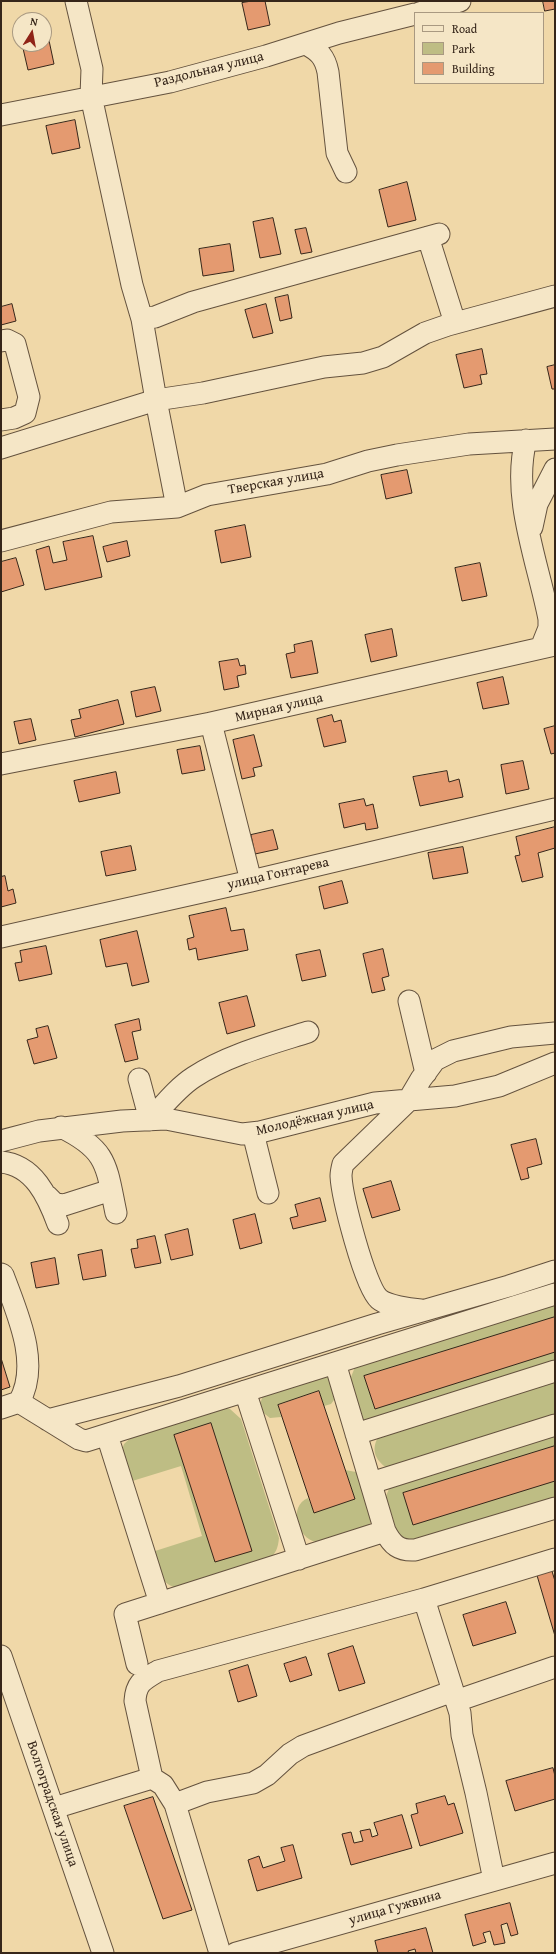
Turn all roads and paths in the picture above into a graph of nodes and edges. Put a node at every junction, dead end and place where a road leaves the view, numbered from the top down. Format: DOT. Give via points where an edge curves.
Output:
graph roads {
  1 [pos="76,1"];
  2 [pos="460,1"];
  3 [pos="422,12"];
  4 [pos="414,14"];
  5 [pos="306,44"];
  6 [pos="91,96"];
  7 [pos="1,115"];
  8 [pos="346,172"];
  9 [pos="555,296"];
  10 [pos="142,319"];
  11 [pos="455,323"];
  12 [pos="1,341"];
  13 [pos="156,400"];
  14 [pos="1,420"];
  15 [pos="555,439"];
  16 [pos="526,440"];
  17 [pos="1,448"];
  18 [pos="555,469"];
  19 [pos="177,507"];
  20 [pos="530,540"];
  21 [pos="1,541"];
  22 [pos="548,646"];
  23 [pos="211,723"];
  24 [pos="1,764"];
  25 [pos="555,808"];
  26 [pos="251,881"];
  27 [pos="1,937"];
  28 [pos="409,1001"];
  29 [pos="308,1032"];
  30 [pos="555,1033"];
  31 [pos="555,1063"];
  32 [pos="426,1073"];
  33 [pos="139,1079"];
  34 [pos="408,1101"];
  35 [pos="150,1120"];
  36 [pos="61,1127"];
  37 [pos="253,1133"];
  38 [pos="2,1140"];
  39 [pos="1,1162"];
  40 [pos="111,1190"];
  41 [pos="268,1193"];
  42 [pos="47,1196"];
  43 [pos="116,1213"];
  44 [pos="58,1224"];
  45 [pos="555,1271"];
  46 [pos="1,1274"];
  47 [pos="555,1294"];
  48 [pos="424,1311"];
  49 [pos="335,1363"];
  50 [pos="555,1371"];
  51 [pos="245,1391"];
  52 [pos="10,1405"];
  53 [pos="48,1420"];
  54 [pos="555,1425"];
  55 [pos="356,1434"];
  56 [pos="107,1435"];
  57 [pos="371,1483"];
  58 [pos="555,1508"];
  59 [pos="385,1531"];
  60 [pos="299,1559"];
  61 [pos="555,1559"];
  62 [pos="424,1599"];
  63 [pos="160,1603"];
  64 [pos="1,1656"];
  65 [pos="137,1664"];
  66 [pos="555,1667"];
  67 [pos="454,1696"];
  68 [pos="152,1778"];
  69 [pos="175,1804"];
  70 [pos="54,1808"];
  71 [pos="555,1863"];
  72 [pos="494,1880"];
  73 [pos="103,1953"];
  74 [pos="220,1953"];
  75 [pos="236,1953"];
  1 -- 6 [label="street" via="92,69"];
  2 -- 3 [label="street"];
  4 -- 5 [label="street, Раздольная улица" via="338,33"];
  5 -- 6 [label="street, Раздольная улица" via="170,82"];
  5 -- 8 [label="street" via="317,50 325,59 337,154"];
  6 -- 7 [label="street, Раздольная улица"];
  6 -- 10 [label="street" via="132,285"];
  9 -- 11 [label="street"];
  10 -- 11 [label="street" via="155,317 193,302 434,236"];
  10 -- 13 [label="street"];
  11 -- 13 [label="street" via="425,334 383,357 363,363 324,367 230,388"];
  12 -- 14 [label="street" via="7,340 15,344 29,397 25,413"];
  13 -- 17 [label="street"];
  13 -- 19 [label="street"];
  15 -- 16 [label="street, Тверская улица"];
  16 -- 19 [label="street, Тверская улица" via="469,444 397,455 327,474 207,495"];
  16 -- 20 [label="street" via="522,454 522,472 524,507"];
  18 -- 20 [label="street" via="536,504"];
  19 -- 21 [label="street, Тверская улица" via="111,512"];
  20 -- 22 [label="street" via="549,619"];
  22 -- 23 [label="street, Мирная улица"];
  23 -- 24 [label="street, Мирная улица"];
  23 -- 26 [label="street"];
  25 -- 26 [label="street, улица Гонтарева"];
  26 -- 27 [label="street, улица Гонтарева"];
  28 -- 32 [label="street"];
  29 -- 35 [label="street" via="250,1050 194,1077"];
  30 -- 32 [label="street" via="511,1037 453,1051 435,1060"];
  31 -- 34 [label="street, Молодёжная улица" via="499,1086 455,1096"];
  32 -- 34 [label="street"];
  33 -- 35 [label="street"];
  34 -- 37 [label="street, Молодёжная улица" via="375,1103"];
  34 -- 48 [label="street" via="343,1164 341,1176 350,1222 369,1284 380,1300 399,1307"];
  35 -- 36 [label="street, Молодёжная улица" via="122,1120"];
  35 -- 37 [label="street, Молодёжная улица" via="166,1120 242,1134"];
  36 -- 38 [label="street, Молодёжная улица"];
  36 -- 40 [label="street" via="82,1137 94,1148 105,1166"];
  37 -- 41 [label="street"];
  39 -- 42 [label="street" via="20,1168 35,1180"];
  40 -- 42 [label="street" via="98,1192 64,1205 56,1204"];
  40 -- 43 [label="street"];
  42 -- 44 [label="street"];
  45 -- 48 [label="street"];
  46 -- 52 [label="street" via="4,1275 26,1339 26,1391"];
  47 -- 49 [label="street"];
  48 -- 53 [label="street" via="179,1386"];
  49 -- 51 [label="street"];
  49 -- 55 [label="street"];
  50 -- 55 [label="street"];
  51 -- 56 [label="street"];
  51 -- 60 [label="street"];
  52 -- 53 [label="street"];
  53 -- 56 [label="street" via="79,1440 86,1441"];
  54 -- 57 [label="street"];
  55 -- 57 [label="street"];
  56 -- 63 [label="street"];
  57 -- 59 [label="street"];
  58 -- 59 [label="street" via="415,1550 404,1551 397,1548"];
  59 -- 60 [label="street"];
  60 -- 63 [label="street"];
  61 -- 62 [label="street"];
  62 -- 67 [label="street"];
  62 -- 68 [label="street" via="158,1671 141,1682 136,1690 135,1701"];
  63 -- 65 [label="street" via="125,1614"];
  64 -- 70 [label="street, Волгоградская улица"];
  66 -- 67 [label="street"];
  67 -- 69 [label="street" via="303,1746 253,1783 207,1792"];
  67 -- 72 [label="street" via="460,1713 462,1735"];
  68 -- 69 [label="street" via="163,1785"];
  68 -- 70 [label="street"];
  69 -- 74 [label="street"];
  70 -- 73 [label="street, Волгоградская улица"];
  71 -- 72 [label="street, улица Гужвина"];
  72 -- 75 [label="street, улица Гужвина"];
}
